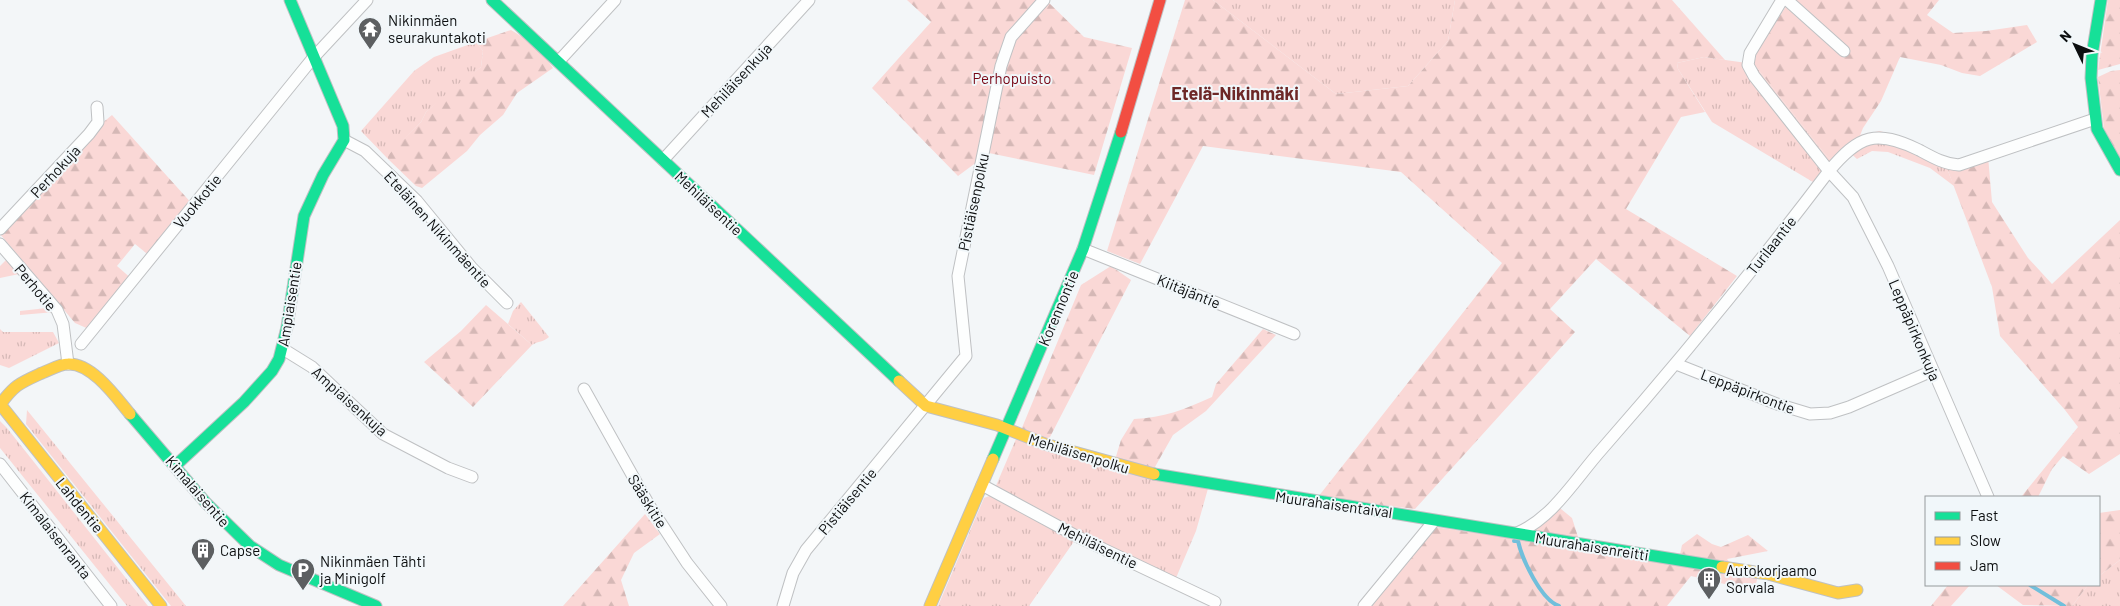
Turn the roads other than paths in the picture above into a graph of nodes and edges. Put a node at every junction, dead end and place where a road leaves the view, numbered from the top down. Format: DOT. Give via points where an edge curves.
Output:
graph roads {
  1 [pos="290,0"];
  2 [pos="367,0"];
  3 [pos="492,0"];
  4 [pos="615,0"];
  5 [pos="809,0"];
  6 [pos="1044,0"];
  7 [pos="1160,0"];
  8 [pos="1782,0"];
  9 [pos="1787,0"];
  10 [pos="2102,0"];
  11 [pos="1844,51"];
  12 [pos="313,58"];
  13 [pos="559,61"];
  14 [pos="97,107"];
  15 [pos="2095,119"];
  16 [pos="344,140"];
  17 [pos="663,160"];
  18 [pos="2120,170"];
  19 [pos="1829,171"];
  20 [pos="0,229"];
  21 [pos="0,244"];
  22 [pos="1083,249"];
  23 [pos="506,303"];
  24 [pos="1294,334"];
  25 [pos="81,344"];
  26 [pos="283,349"];
  27 [pos="68,364"];
  28 [pos="1676,364"];
  29 [pos="1932,371"];
  30 [pos="584,389"];
  31 [pos="0,405"];
  32 [pos="926,406"];
  33 [pos="1005,429"];
  34 [pos="0,464"];
  35 [pos="175,466"];
  36 [pos="472,477"];
  37 [pos="982,485"];
  38 [pos="1235,488"];
  39 [pos="1988,496"];
  40 [pos="1434,521"];
  41 [pos="1517,533"];
  42 [pos="1857,590"];
  43 [pos="1215,602"];
  44 [pos="111,606"];
  45 [pos="161,606"];
  46 [pos="376,606"];
  47 [pos="721,606"];
  48 [pos="783,606"];
  49 [pos="930,606"];
  50 [pos="1364,606"];
  1 -- 12 [label="street"];
  2 -- 12 [label="street, Vuokkotie"];
  3 -- 13 [label="street, Mehiläisentie"];
  4 -- 13 [label="street"];
  5 -- 17 [label="street, Mehiläisenkuja"];
  6 -- 32 [label="street, Pistiäisenpolku" via="1010,37 1000,66 958,276 966,356"];
  7 -- 22 [label="street, Korennontie"];
  8 -- 19 [label="street, Leppäpirkonkuja" via="1750,53 1748,65"];
  9 -- 11 [label="street"];
  10 -- 15 [label="street" via="2092,55"];
  12 -- 16 [label="street" via="343,126"];
  12 -- 25 [label="street, Vuokkotie"];
  13 -- 17 [label="street, Mehiläisentie"];
  14 -- 20 [label="street, Perhokuja" via="98,122 89,134"];
  15 -- 18 [label="street" via="2106,148"];
  15 -- 19 [label="street, Turilaantie" via="1959,166 1947,164 1894,139 1857,142"];
  16 -- 23 [label="street, Eteläinen Nikinmäentie" via="365,151 417,201 472,268"];
  16 -- 26 [label="street, Ampiaisentie" via="304,216"];
  17 -- 32 [label="street, Mehiläisentie"];
  19 -- 28 [label="street, Turilaantie"];
  19 -- 29 [label="street, Leppäpirkonkuja" via="1852,197 1888,266"];
  21 -- 27 [label="street, Perhotie" via="57,310 63,324"];
  22 -- 24 [label="street, Kiitäjäntie"];
  22 -- 33 [label="street, Korennontie"];
  26 -- 35 [label="street, Ampiaisentie" via="272,371 244,402"];
  26 -- 36 [label="street, Ampiaisenkuja" via="312,367 383,434"];
  27 -- 31 [label="street" via="12,388"];
  27 -- 35 [label="street, Kimalaisentie" via="87,368 98,377"];
  28 -- 29 [label="street, Leppäpirkontie" via="1810,414 1830,413 1849,407"];
  28 -- 41 [label="street, Turilaantie" via="1548,512"];
  29 -- 39 [label="street, Leppäpirkonkuja"];
  30 -- 47 [label="street, Sääskitie" via="649,505 686,562"];
  31 -- 45 [label="street, Lahdentie"];
  32 -- 33 [label="street, Mehiläisenpolku"];
  32 -- 48 [label="street, Pistiäisentie" via="806,550 793,573"];
  33 -- 37 [label="street, Korennontie"];
  33 -- 38 [label="street, Mehiläisenpolku" via="1140,472"];
  34 -- 44 [label="street, Kimalaisenranta"];
  35 -- 46 [label="street, Kimalaisentie" via="212,510 250,546 279,565"];
  37 -- 43 [label="street, Mehiläisentie" via="1078,537"];
  37 -- 49 [label="street, Korennontie"];
  38 -- 40 [label="street, Muurahaisentaival"];
  40 -- 41 [label="street, Muurahaisenreitti"];
  40 -- 50 [label="street"];
  41 -- 42 [label="street, Muurahaisenreitti" via="1768,574 1838,593"];
}
